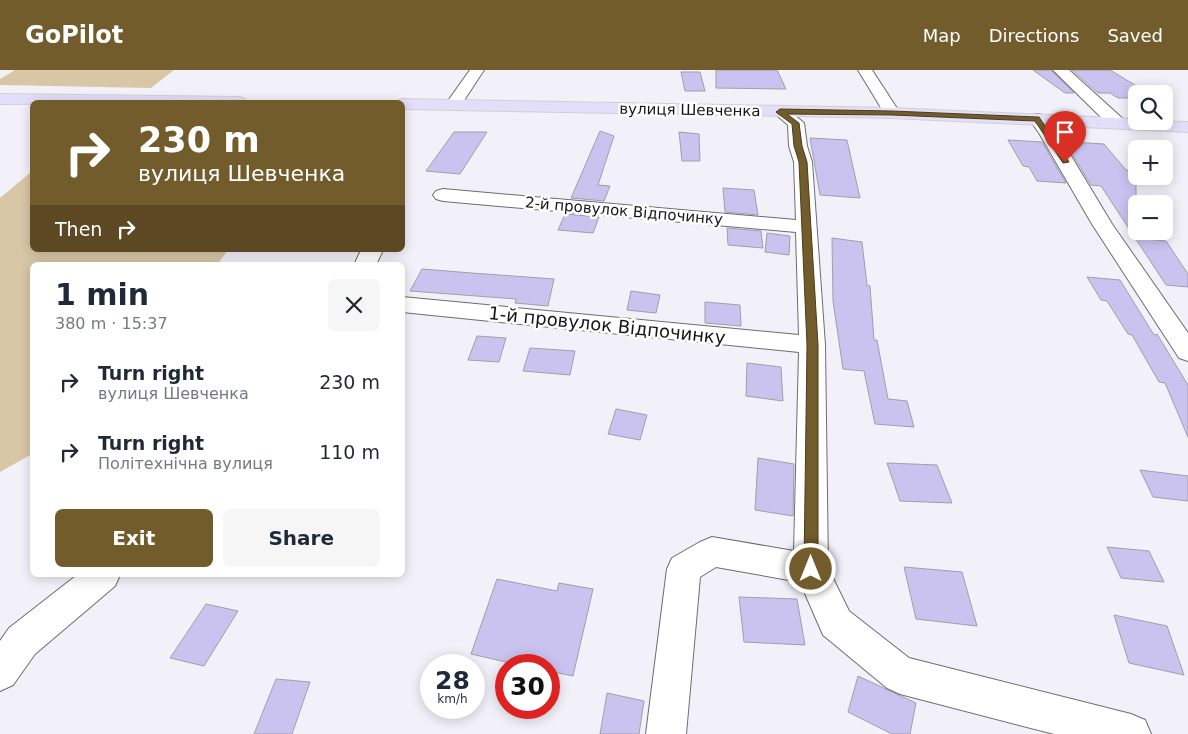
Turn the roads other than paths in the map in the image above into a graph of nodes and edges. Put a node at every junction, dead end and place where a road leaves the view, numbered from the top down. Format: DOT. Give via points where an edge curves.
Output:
graph roads {
  1 [pos="477,70"];
  2 [pos="865,70"];
  3 [pos="1060,70"];
  4 [pos="0,99"];
  5 [pos="80,100"];
  6 [pos="405,104"];
  7 [pos="453,105"];
  8 [pos="780,112"];
  9 [pos="892,113"];
  10 [pos="1037,119"];
  11 [pos="1117,123"];
  12 [pos="1188,127"];
  13 [pos="443,195"];
  14 [pos="806,227"];
  15 [pos="405,304"];
  16 [pos="812,345"];
  17 [pos="1188,352"];
  18 [pos="811,569"];
  19 [pos="101,577"];
  20 [pos="0,672"];
  21 [pos="666,734"];
  22 [pos="1132,734"];
  1 -- 7 [label="street"];
  2 -- 9 [label="street"];
  3 -- 11 [label="street"];
  4 -- 5 [label="main road"];
  6 -- 7 [label="main road, вулиця Шевченка"];
  7 -- 8 [label="main road, вулиця Шевченка"];
  8 -- 9 [label="main road, вулиця Шевченка"];
  8 -- 14 [label="street" via="796,123 803,162"];
  9 -- 10 [label="main road, вулиця Шевченка"];
  10 -- 11 [label="main road, вулиця Шевченка"];
  10 -- 17 [label="street" via="1102,224"];
  11 -- 12 [label="main road, вулиця Шевченка"];
  13 -- 14 [label="street, 2-й провулок Відпочинку"];
  14 -- 16 [label="street"];
  15 -- 16 [label="street, 1-й провулок Відпочинку"];
  16 -- 18 [label="street"];
  18 -- 21 [label="street" via="712,552 684,569"];
  18 -- 22 [label="street" via="836,623 900,675"];
  19 -- 20 [label="street" via="22,641"];
}
